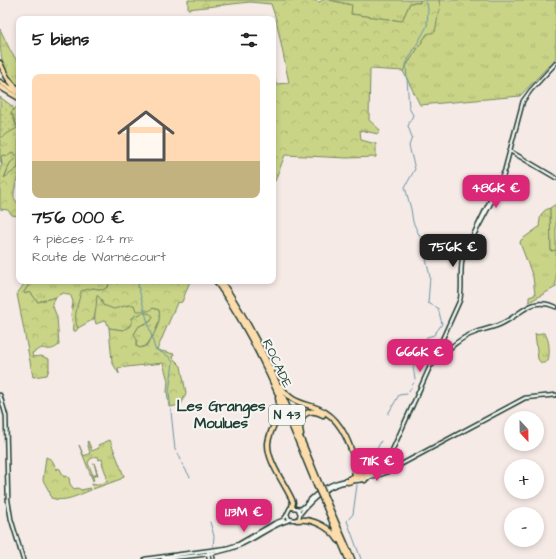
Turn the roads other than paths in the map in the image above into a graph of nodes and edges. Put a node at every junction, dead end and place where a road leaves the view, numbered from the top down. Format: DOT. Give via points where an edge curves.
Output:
graph roads {
  1 [pos="556,63"];
  2 [pos="0,64"];
  3 [pos="0,82"];
  4 [pos="0,87"];
  5 [pos="16,88"];
  6 [pos="0,91"];
  7 [pos="16,91"];
  8 [pos="16,97"];
  9 [pos="16,98"];
  10 [pos="510,151"];
  11 [pos="556,178"];
  12 [pos="218,284"];
  13 [pos="223,284"];
  14 [pos="556,307"];
  15 [pos="265,366"];
  16 [pos="430,367"];
  17 [pos="275,377"];
  18 [pos="556,394"];
  19 [pos="0,395"];
  20 [pos="306,451"];
  21 [pos="392,451"];
  22 [pos="384,466"];
  23 [pos="356,469"];
  24 [pos="379,470"];
  25 [pos="388,471"];
  26 [pos="384,473"];
  27 [pos="372,474"];
  28 [pos="361,479"];
  29 [pos="347,481"];
  30 [pos="318,485"];
  31 [pos="324,497"];
  32 [pos="292,507"];
  33 [pos="298,509"];
  34 [pos="287,514"];
  35 [pos="300,514"];
  36 [pos="291,520"];
  37 [pos="297,520"];
  38 [pos="344,549"];
  39 [pos="212,551"];
  40 [pos="208,552"];
  41 [pos="24,559"];
  42 [pos="145,559"];
  43 [pos="163,559"];
  44 [pos="209,559"];
  45 [pos="213,559"];
  46 [pos="348,559"];
  47 [pos="352,559"];
  1 -- 10 [label="main road" via="523,101"];
  2 -- 5 [label="highway" via="7,78"];
  3 -- 7 [label="highway"];
  4 -- 8 [label="highway"];
  6 -- 9 [label="highway"];
  10 -- 11 [label="main road"];
  10 -- 16 [label="main road" via="506,168 461,263 460,300"];
  12 -- 15 [label="highway, N 43"];
  13 -- 17 [label="highway, ROCADE / N 43" via="249,326"];
  14 -- 16 [label="main road" via="544,303 536,304 502,324 476,332 457,342"];
  15 -- 30 [label="highway, N 43"];
  15 -- 32 [label="highway" via="280,406 268,448 293,502"];
  16 -- 21 [label="main road"];
  17 -- 20 [label="highway, ROCADE / N 43"];
  17 -- 23 [label="highway" via="285,393 294,400 320,410 335,420 343,432"];
  18 -- 25 [label="main road" via="525,398"];
  19 -- 41 [label="main road" via="6,416 8,501"];
  20 -- 23 [label="highway" via="299,426 301,419 306,413 320,413 339,430"];
  20 -- 30 [label="highway, ROCADE / N 43"];
  21 -- 22 [label="main road"];
  21 -- 24 [label="main road"];
  22 -- 24 [label="main road"];
  22 -- 25 [label="main road" via="384,470"];
  23 -- 27 [label="highway" via="363,476"];
  23 -- 28 [label="highway"];
  23 -- 29 [label="highway" via="354,477"];
  24 -- 25 [label="main road"];
  24 -- 26 [label="main road"];
  24 -- 27 [label="main road"];
  24 -- 28 [label="main road"];
  25 -- 26 [label="main road"];
  26 -- 28 [label="main road"];
  27 -- 28 [label="main road"];
  28 -- 29 [label="highway"];
  29 -- 33 [label="main road" via="327,486"];
  29 -- 35 [label="main road" via="326,490"];
  30 -- 31 [label="highway, N 43, bridge"];
  31 -- 38 [label="highway, N 43"];
  31 -- 47 [label="highway"];
  32 -- 33 [label="main road"];
  32 -- 34 [label="main road"];
  33 -- 35 [label="main road"];
  34 -- 36 [label="main road"];
  34 -- 39 [label="main road" via="283,520 240,544"];
  35 -- 37 [label="main road"];
  36 -- 37 [label="main road"];
  36 -- 39 [label="main road" via="241,545"];
  37 -- 38 [label="highway" via="307,520 324,527 335,536"];
  38 -- 46 [label="highway, N 43"];
  39 -- 40 [label="main road"];
  39 -- 45 [label="main road"];
  40 -- 42 [label="main road"];
  40 -- 43 [label="main road"];
  40 -- 44 [label="main road"];
}
